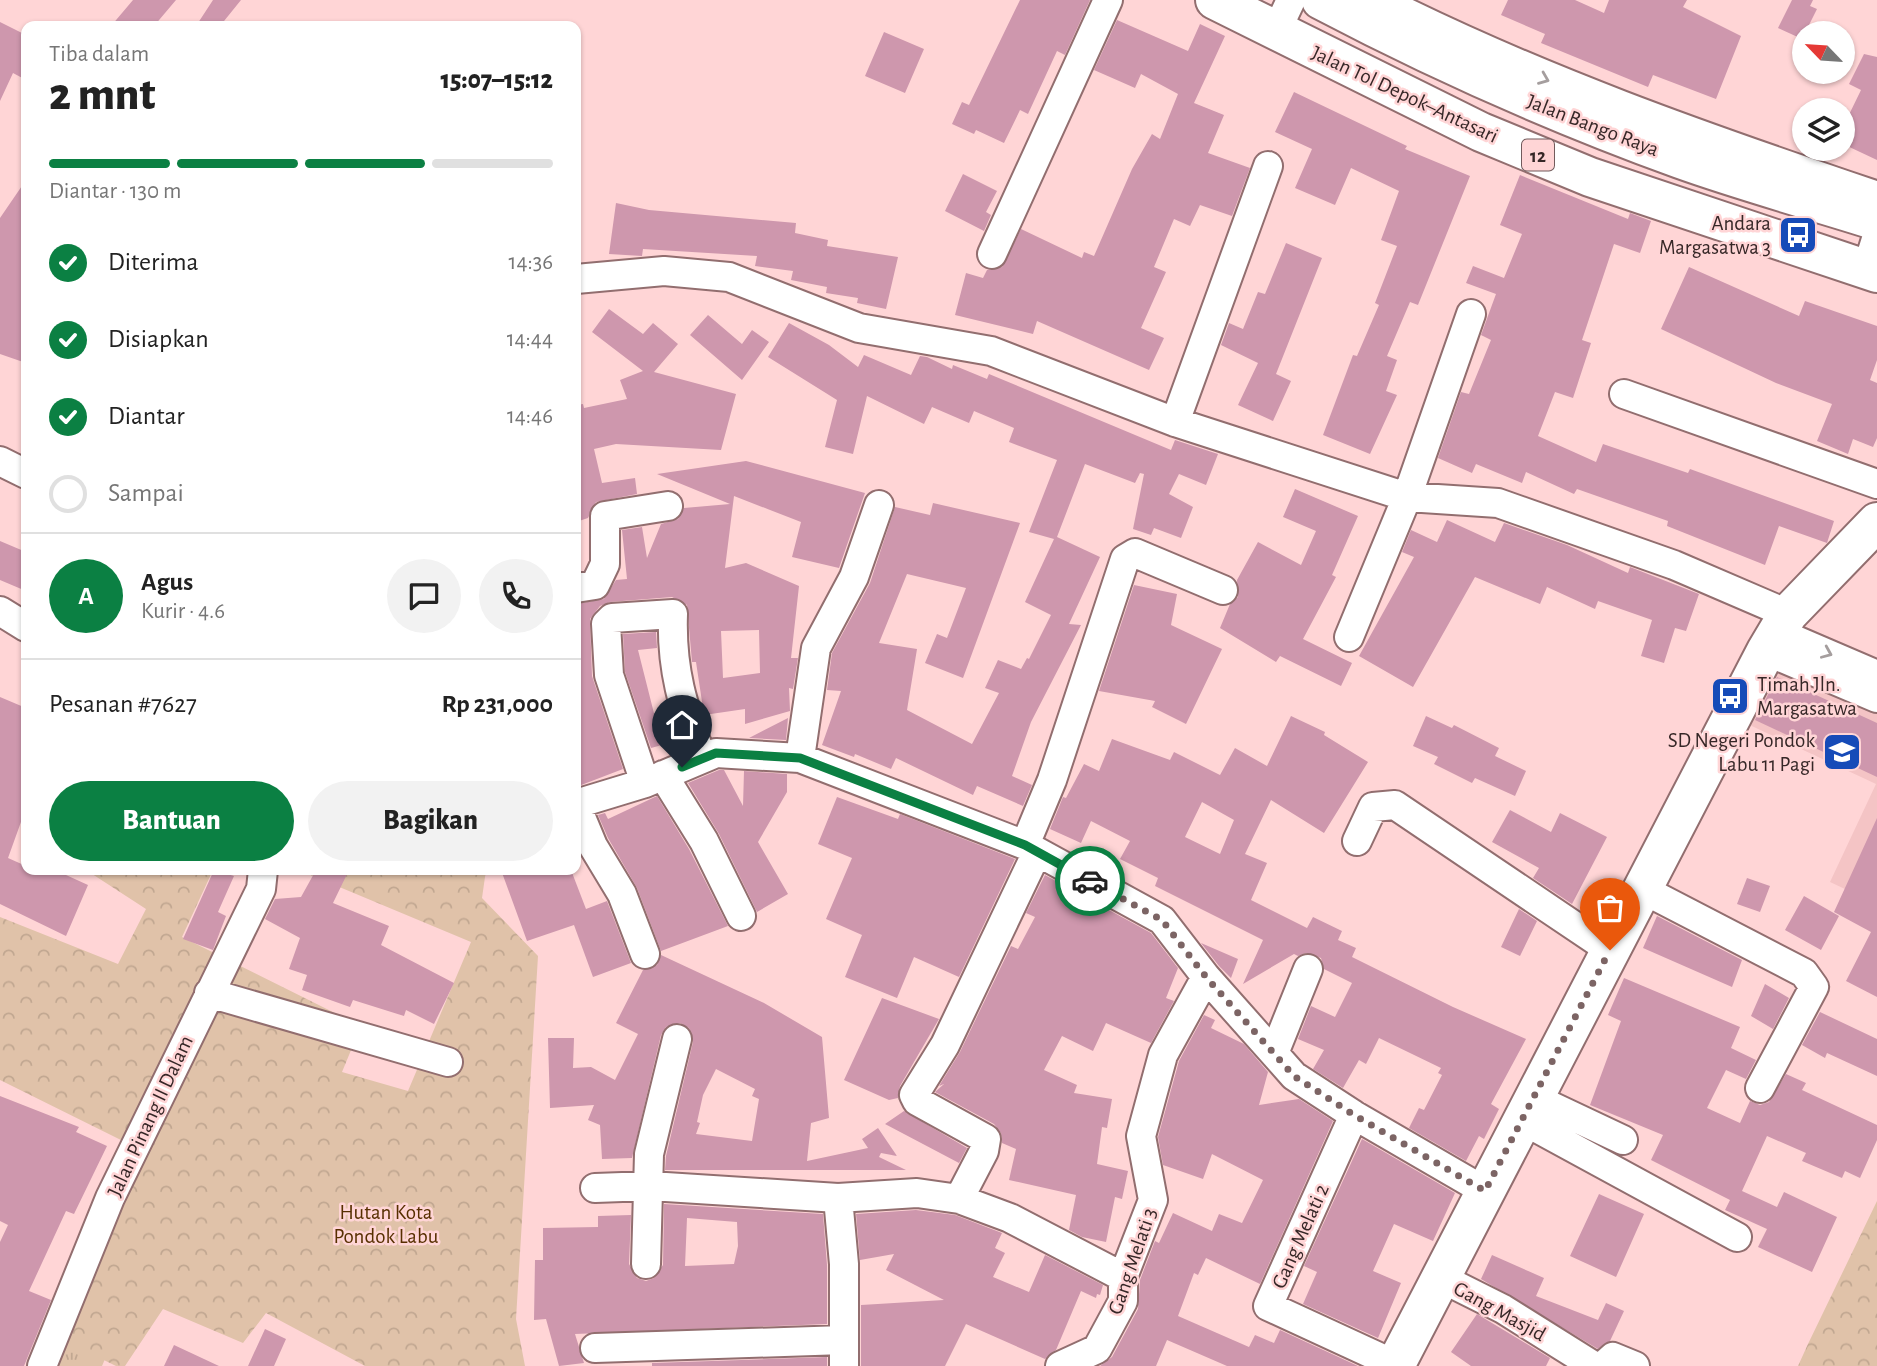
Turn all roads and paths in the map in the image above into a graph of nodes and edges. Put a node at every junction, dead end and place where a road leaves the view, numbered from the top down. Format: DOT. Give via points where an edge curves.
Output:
graph roads {
  1 [pos="1108,0"];
  2 [pos="1215,0"];
  3 [pos="1247,0"];
  4 [pos="1321,0"];
  5 [pos="1370,0"];
  6 [pos="1287,9"];
  7 [pos="1268,166"];
  8 [pos="1737,194"];
  9 [pos="1877,201"];
  10 [pos="1876,247"];
  11 [pos="992,254"];
  12 [pos="581,279"];
  13 [pos="1471,314"];
  14 [pos="1624,394"];
  15 [pos="1175,422"];
  16 [pos="0,461"];
  17 [pos="21,472"];
  18 [pos="1877,484"];
  19 [pos="1406,497"];
  20 [pos="879,505"];
  21 [pos="668,506"];
  22 [pos="1877,522"];
  23 [pos="581,587"];
  24 [pos="1223,590"];
  25 [pos="0,611"];
  26 [pos="21,624"];
  27 [pos="1777,632"];
  28 [pos="1349,637"];
  29 [pos="1877,675"];
  30 [pos="1877,698"];
  31 [pos="702,758"];
  32 [pos="800,758"];
  33 [pos="654,779"];
  34 [pos="581,802"];
  35 [pos="581,816"];
  36 [pos="1357,841"];
  37 [pos="1031,848"];
  38 [pos="263,875"];
  39 [pos="1642,888"];
  40 [pos="741,916"];
  41 [pos="1610,950"];
  42 [pos="645,954"];
  43 [pos="1308,969"];
  44 [pos="1206,977"];
  45 [pos="209,993"];
  46 [pos="677,1039"];
  47 [pos="1275,1051"];
  48 [pos="448,1062"];
  49 [pos="1760,1088"];
  50 [pos="1528,1109"];
  51 [pos="1354,1115"];
  52 [pos="1623,1140"];
  53 [pos="650,1186"];
  54 [pos="595,1188"];
  55 [pos="1485,1191"];
  56 [pos="838,1198"];
  57 [pos="959,1199"];
  58 [pos="1737,1237"];
  59 [pos="646,1264"];
  60 [pos="1123,1277"];
  61 [pos="1441,1278"];
  62 [pos="595,1348"];
  63 [pos="844,1353"];
  64 [pos="1396,1365"];
  65 [pos="42,1366"];
  66 [pos="1060,1366"];
  67 [pos="1594,1366"];
  68 [pos="1603,1366"];
  69 [pos="1635,1366"];
  1 -- 11 [label="street"];
  2 -- 10 [label="main road, Jalan Tol Depok–Antasari / 12" via="1481,132 1590,177"];
  3 -- 6 [label="main road, Jalan Bango Raya"];
  4 -- 8 [label="main road, Jalan Bango Raya" via="1422,53"];
  5 -- 9 [label="main road, one-way" via="1455,43 1680,134"];
  6 -- 8 [label="main road, Jalan Bango Raya" via="1511,126 1605,164"];
  7 -- 15 [label="street"];
  8 -- 10 [label="main road, Jalan Bango Raya"];
  12 -- 15 [label="street" via="664,271 729,277 859,328 990,351"];
  13 -- 19 [label="street"];
  14 -- 18 [label="street"];
  15 -- 19 [label="street"];
  16 -- 17 [label="street"];
  19 -- 27 [label="street" via="1498,503 1674,565"];
  19 -- 28 [label="street"];
  20 -- 32 [label="street" via="854,577 816,648"];
  21 -- 23 [label="street" via="605,516 605,564 596,584"];
  22 -- 27 [label="main road"];
  24 -- 37 [label="street" via="1135,553 1125,559"];
  25 -- 26 [label="street"];
  27 -- 29 [label="street, one-way"];
  27 -- 30 [label="street"];
  27 -- 39 [label="main road"];
  31 -- 32 [label="street" via="716,753"];
  31 -- 33 [label="street"];
  31 -- 33 [label="street" via="679,695 672,655 673,614 612,618 606,624 609,675 618,710"];
  32 -- 37 [label="street"];
  33 -- 34 [label="street"];
  33 -- 40 [label="street" via="704,841"];
  35 -- 42 [label="street" via="622,894"];
  36 -- 41 [label="street" via="1373,807 1395,805"];
  37 -- 44 [label="street" via="1162,920"];
  37 -- 57 [label="street" via="945,1045 914,1095 917,1101 986,1139"];
  38 -- 45 [label="street, Jalan Pinang II Dalam" via="261,889"];
  39 -- 41 [label="main road"];
  39 -- 49 [label="street" via="1804,973 1814,987"];
  41 -- 50 [label="main road"];
  43 -- 47 [label="street"];
  44 -- 47 [label="street"];
  44 -- 60 [label="street, Gang Melati 3" via="1163,1055 1141,1136 1153,1200"];
  45 -- 48 [label="street"];
  45 -- 65 [label="street, Jalan Pinang II Dalam" via="110,1198"];
  46 -- 53 [label="street" via="649,1154"];
  47 -- 51 [label="street" via="1294,1076"];
  50 -- 52 [label="street"];
  50 -- 55 [label="main road"];
  50 -- 58 [label="street"];
  51 -- 55 [label="street"];
  51 -- 64 [label="street, Gang Melati 2" via="1268,1306"];
  53 -- 54 [label="street"];
  53 -- 56 [label="street"];
  53 -- 59 [label="street"];
  55 -- 61 [label="main road"];
  56 -- 57 [label="street" via="917,1193"];
  56 -- 63 [label="street"];
  57 -- 60 [label="street" via="1010,1218"];
  60 -- 66 [label="street, Gang Melati 3" via="1123,1301 1097,1349"];
  61 -- 64 [label="main road"];
  61 -- 67 [label="street, Gang Masjid" via="1503,1309"];
  62 -- 63 [label="street"];
  68 -- 69 [label="street" via="1614,1357"];
}
